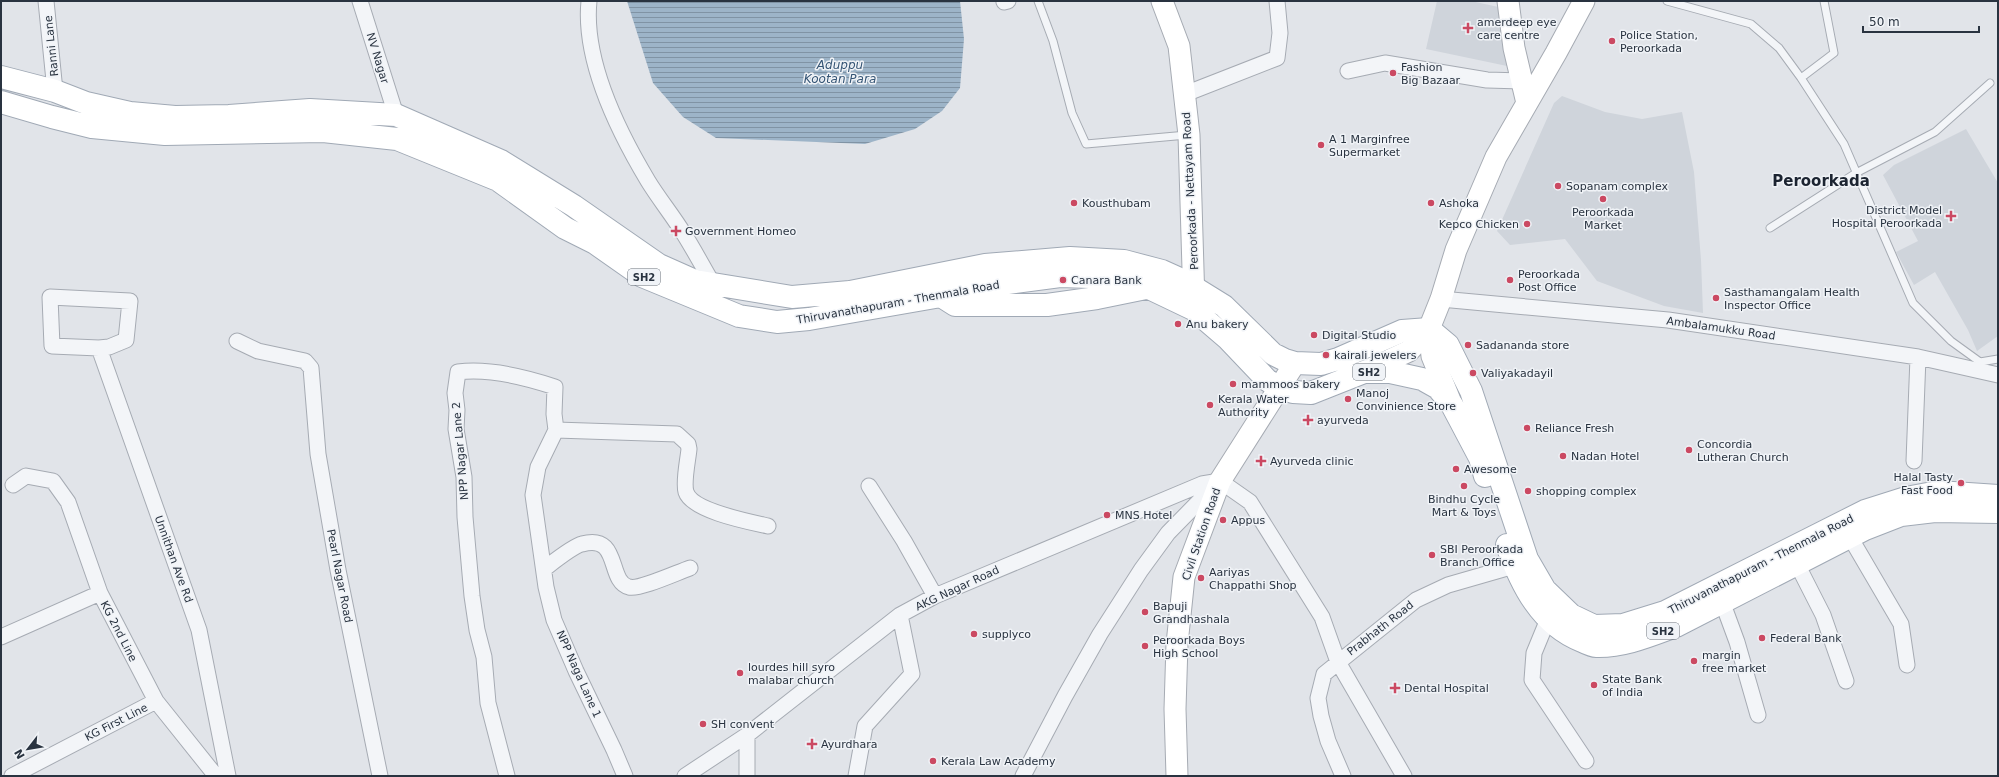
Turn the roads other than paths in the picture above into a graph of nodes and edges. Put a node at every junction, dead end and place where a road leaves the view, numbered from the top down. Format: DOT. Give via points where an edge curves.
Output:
graph roads {
  1 [pos="46,1"];
  2 [pos="360,1"];
  3 [pos="590,1"];
  4 [pos="1038,1"];
  5 [pos="1162,1"];
  6 [pos="1277,1"];
  7 [pos="1508,1"];
  8 [pos="1584,1"];
  9 [pos="1667,1"];
  10 [pos="1824,1"];
  11 [pos="1348,71"];
  12 [pos="1,77"];
  13 [pos="1801,78"];
  14 [pos="1522,81"];
  15 [pos="1990,83"];
  16 [pos="55,91"];
  17 [pos="1184,94"];
  18 [pos="1,102"];
  19 [pos="1527,103"];
  20 [pos="396,115"];
  21 [pos="52,118"];
  22 [pos="1189,135"];
  23 [pos="397,139"];
  24 [pos="1856,173"];
  25 [pos="1770,228"];
  26 [pos="600,236"];
  27 [pos="939,274"];
  28 [pos="709,294"];
  29 [pos="941,296"];
  30 [pos="1194,299"];
  31 [pos="1441,299"];
  32 [pos="1429,329"];
  33 [pos="237,341"];
  34 [pos="99,348"];
  35 [pos="1918,357"];
  36 [pos="1998,359"];
  37 [pos="1296,363"];
  38 [pos="1364,372"];
  39 [pos="1998,375"];
  40 [pos="1280,388"];
  41 [pos="1452,405"];
  42 [pos="556,430"];
  43 [pos="1914,461"];
  44 [pos="1220,481"];
  45 [pos="13,485"];
  46 [pos="868,486"];
  47 [pos="1998,496"];
  48 [pos="1998,512"];
  49 [pos="1506,521"];
  50 [pos="768,526"];
  51 [pos="1850,537"];
  52 [pos="1797,564"];
  53 [pos="1514,566"];
  54 [pos="690,568"];
  55 [pos="544,569"];
  56 [pos="1739,584"];
  57 [pos="100,593"];
  58 [pos="935,596"];
  59 [pos="1723,604"];
  60 [pos="900,615"];
  61 [pos="1548,619"];
  62 [pos="1,637"];
  63 [pos="1338,662"];
  64 [pos="1907,665"];
  65 [pos="1846,681"];
  66 [pos="156,701"];
  67 [pos="1758,715"];
  68 [pos="747,735"];
  69 [pos="1586,761"];
  70 [pos="12,776"];
  71 [pos="216,776"];
  72 [pos="228,776"];
  73 [pos="380,776"];
  74 [pos="507,776"];
  75 [pos="625,776"];
  76 [pos="685,776"];
  77 [pos="747,776"];
  78 [pos="856,776"];
  79 [pos="1023,776"];
  80 [pos="1177,776"];
  81 [pos="1343,776"];
  82 [pos="1404,776"];
  1 -- 16 [label="street, Ranni Lane"];
  2 -- 20 [label="street, NV Nagar"];
  3 -- 28 [label="street" via="588,26 591,43 615,120 648,181 684,234"];
  4 -- 22 [label="lane" via="1053,42 1072,113 1086,144"];
  5 -- 17 [label="main road, Peroorkada - Nettayam Road" via="1179,46"];
  6 -- 17 [label="street" via="1280,33 1277,58"];
  7 -- 14 [label="main road" via="1514,48"];
  8 -- 19 [label="main road"];
  9 -- 13 [label="lane" via="1751,24 1779,48"];
  10 -- 13 [label="lane" via="1834,53"];
  11 -- 14 [label="street" via="1385,63 1487,80"];
  12 -- 16 [label="main road, Thiruvanathapuram - Thenmala Road"];
  13 -- 24 [label="lane" via="1844,144"];
  14 -- 19 [label="main road"];
  15 -- 24 [label="lane" via="1935,132"];
  16 -- 20 [label="main road, Thiruvanathapuram - Thenmala Road" via="86,103 123,111 175,117 310,110"];
  16 -- 21 [label="main road"];
  17 -- 22 [label="main road, Peroorkada - Nettayam Road"];
  18 -- 21 [label="main road, Thiruvanathapuram - Thenmala Road / SH2"];
  19 -- 31 [label="main road" via="1496,157 1456,250"];
  20 -- 23 [label="main road"];
  20 -- 26 [label="main road, Thiruvanathapuram - Thenmala Road" via="501,161 574,206"];
  21 -- 23 [label="main road, Thiruvanathapuram - Thenmala Road / SH2" via="92,127 165,134 324,131"];
  22 -- 30 [label="main road, Peroorkada - Nettayam Road"];
  23 -- 26 [label="main road, Thiruvanathapuram - Thenmala Road / SH2" via="498,180 565,228"];
  24 -- 25 [label="lane"];
  24 -- 36 [label="lane" via="1913,303 1951,341 1980,362"];
  26 -- 28 [label="main road, Thiruvanathapuram - Thenmala Road / SH2" via="642,276"];
  27 -- 28 [label="main road, Thiruvanathapuram - Thenmala Road" via="850,292 792,297"];
  27 -- 29 [label="main road"];
  27 -- 30 [label="main road, Thiruvanathapuram - Thenmala Road" via="985,265 1070,258 1124,261 1162,271 1182,280"];
  28 -- 29 [label="main road, Thiruvanathapuram - Thenmala Road / SH2" via="739,316 777,322 809,319"];
  29 -- 30 [label="main road, Thiruvanathapuram - Thenmala Road / SH2" via="979,287 1060,276 1120,278 1147,288"];
  30 -- 37 [label="main road, Thiruvanathapuram - Thenmala Road" via="1224,306 1273,354"];
  30 -- 40 [label="main road, Thiruvanathapuram - Thenmala Road / SH2" via="1267,380"];
  31 -- 32 [label="main road"];
  31 -- 35 [label="street, Ambalamukku Road" via="1668,320"];
  32 -- 37 [label="main road, Thiruvanathapuram - Thenmala Road" via="1402,331 1321,364"];
  32 -- 38 [label="main road" via="1409,351"];
  32 -- 41 [label="main road" via="1432,356"];
  32 -- 49 [label="main road, Thiruvanathapuram - Thenmala Road" via="1448,345 1471,391 1497,464"];
  33 -- 73 [label="street, Pearl Nagar Road" via="258,351 309,364 319,462"];
  34 -- 34 [label="street" via="52,346 50,297 130,301 126,340"];
  34 -- 72 [label="street, Unnithan Ave Rd" via="199,630"];
  35 -- 39 [label="street, Ambalamukku Road"];
  35 -- 43 [label="street"];
  37 -- 40 [label="main road, Civil Station Road"];
  38 -- 40 [label="main road, SH2" via="1308,393"];
  38 -- 41 [label="main road, SH2" via="1390,372 1422,379 1438,388"];
  40 -- 44 [label="main road, Civil Station Road"];
  41 -- 49 [label="main road, SH2" via="1480,458"];
  42 -- 50 [label="street" via="677,434 688,444 689,449 686,489 689,498 696,504 727,516"];
  42 -- 55 [label="street, NPP Naga Lane 1" via="538,468 533,495"];
  42 -- 74 [label="street, NPP Nagar Lane 2" via="555,387 514,375 476,370 458,372 455,393 456,428 464,477 472,596 484,657 488,703"];
  44 -- 58 [label="street, AKG Nagar Road" via="1202,484"];
  44 -- 63 [label="street" via="1250,502 1322,617"];
  44 -- 79 [label="street" via="1168,533 1141,570 1100,634"];
  44 -- 80 [label="main road, Civil Station Road" via="1184,577 1177,644"];
  45 -- 57 [label="street" via="26,476 53,480 68,502"];
  46 -- 58 [label="street" via="904,541"];
  47 -- 56 [label="main road, Thiruvanathapuram - Thenmala Road" via="1938,492 1906,498 1865,511"];
  48 -- 51 [label="main road, SH2" via="1935,511 1901,515"];
  49 -- 53 [label="main road, SH2"];
  49 -- 56 [label="main road, Thiruvanathapuram - Thenmala Road" via="1545,590 1571,615 1594,626 1623,625"];
  51 -- 52 [label="main road, SH2"];
  51 -- 64 [label="street" via="1901,624"];
  52 -- 56 [label="main road, SH2"];
  52 -- 65 [label="street" via="1823,615"];
  53 -- 61 [label="main road, SH2" via="1526,591"];
  53 -- 63 [label="street, Prabhath Road" via="1448,585 1416,600"];
  54 -- 55 [label="street" via="638,587 629,587 622,583 606,547 596,542 580,544"];
  55 -- 75 [label="street, NPP Naga Lane 1" via="554,620"];
  56 -- 59 [label="main road, SH2"];
  57 -- 62 [label="street, KG 2nd Line"];
  57 -- 66 [label="street, KG 2nd Line"];
  58 -- 60 [label="street, AKG Nagar Road"];
  59 -- 61 [label="main road, SH2" via="1645,638 1595,646 1568,636"];
  59 -- 67 [label="street"];
  60 -- 68 [label="street, AKG Nagar Road"];
  60 -- 78 [label="street" via="912,674 865,726"];
  61 -- 69 [label="street" via="1534,653 1532,680"];
  63 -- 81 [label="street, Prabhath Road" via="1324,674 1318,698 1328,740"];
  63 -- 82 [label="street"];
  66 -- 70 [label="street, KG First Line"];
  66 -- 71 [label="street, KG First Line"];
  68 -- 76 [label="street, AKG Nagar Road"];
  68 -- 77 [label="street"];
}
